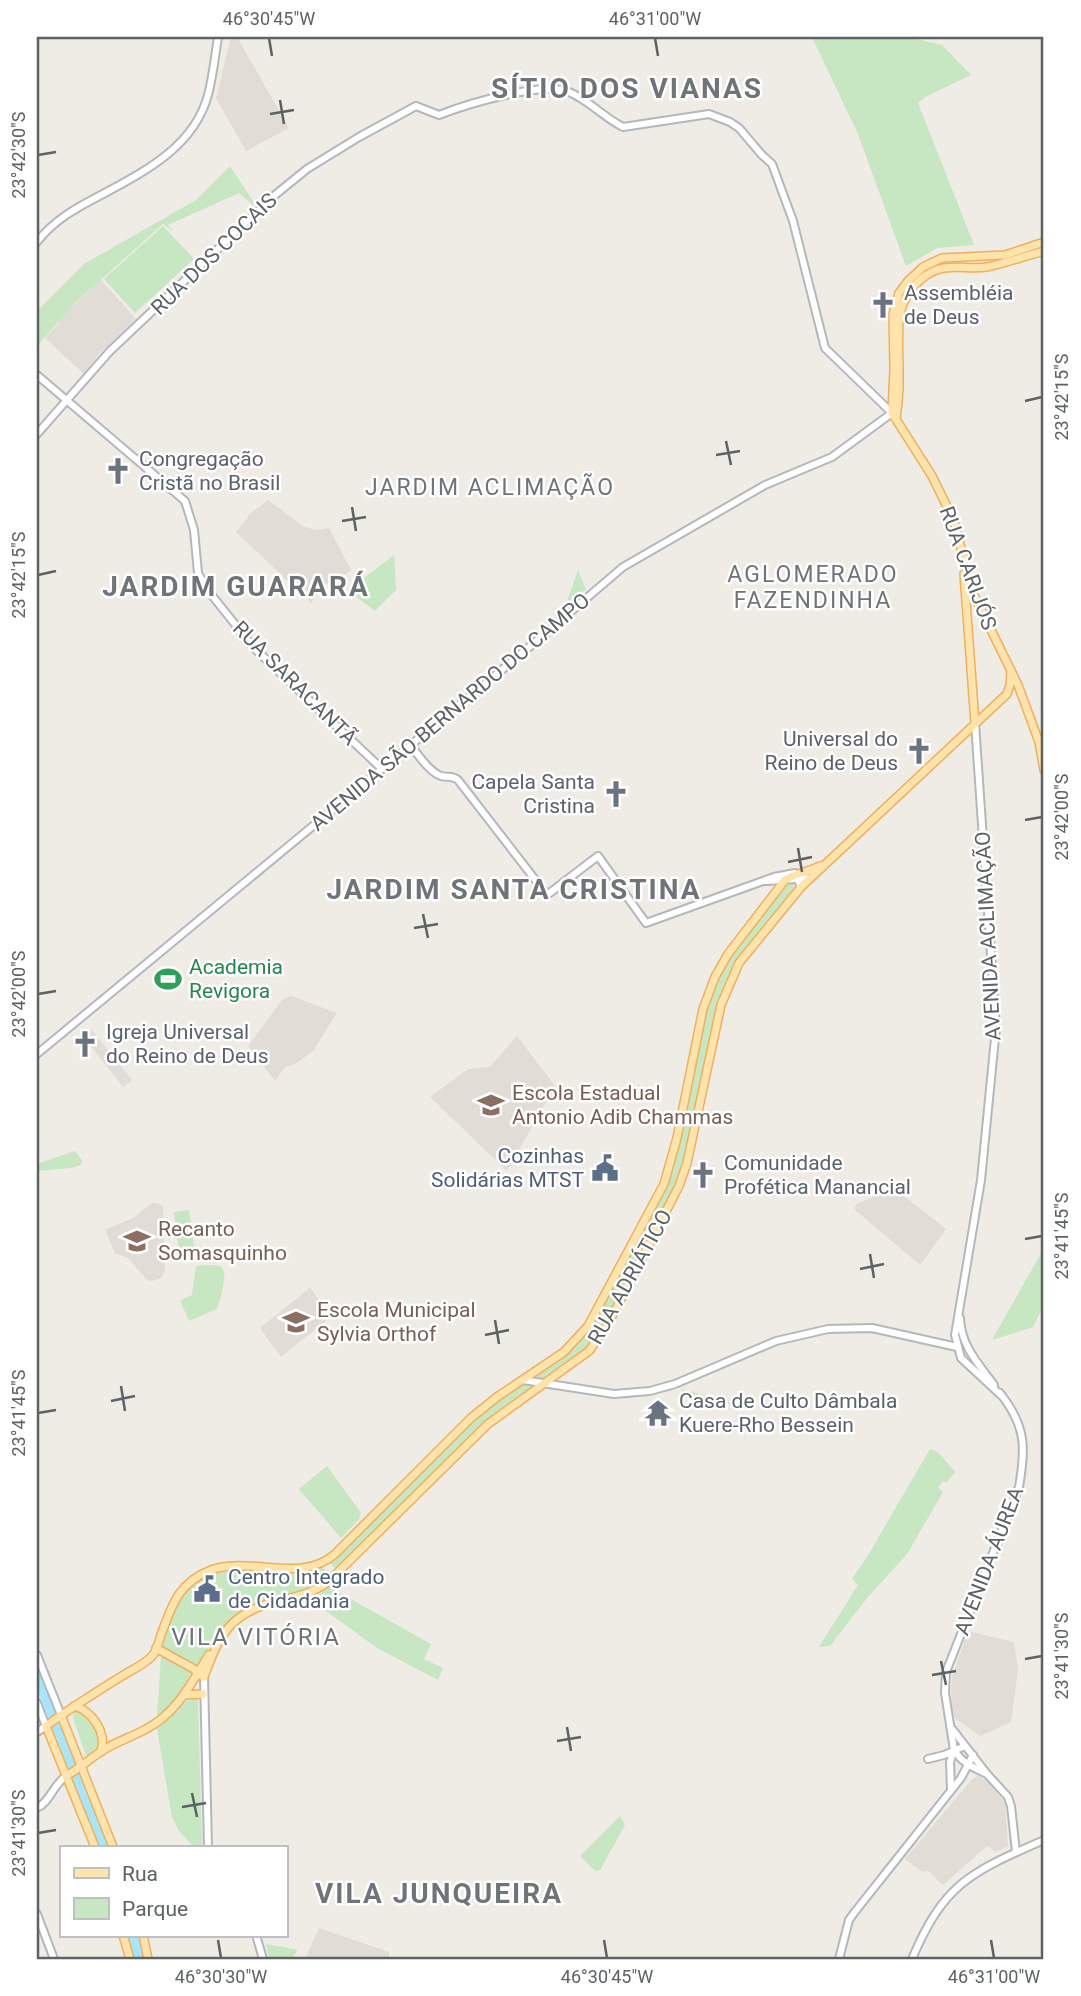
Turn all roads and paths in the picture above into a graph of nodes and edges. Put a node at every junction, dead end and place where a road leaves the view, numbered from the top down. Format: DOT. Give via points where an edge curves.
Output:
graph roads {
  1 [pos="218,37"];
  2 [pos="37,242"];
  3 [pos="1044,242"];
  4 [pos="1044,251"];
  5 [pos="37,375"];
  6 [pos="67,402"];
  7 [pos="893,416"];
  8 [pos="37,434"];
  9 [pos="963,561"];
  10 [pos="984,618"];
  11 [pos="966,623"];
  12 [pos="1011,671"];
  13 [pos="1007,694"];
  14 [pos="1025,703"];
  15 [pos="975,723"];
  16 [pos="410,745"];
  17 [pos="382,769"];
  18 [pos="1044,770"];
  19 [pos="824,864"];
  20 [pos="785,880"];
  21 [pos="798,880"];
  22 [pos="764,881"];
  23 [pos="37,1054"];
  24 [pos="960,1309"];
  25 [pos="957,1348"];
  26 [pos="966,1348"];
  27 [pos="523,1380"];
  28 [pos="544,1384"];
  29 [pos="1002,1396"];
  30 [pos="471,1418"];
  31 [pos="478,1434"];
  32 [pos="449,1438"];
  33 [pos="463,1448"];
  34 [pos="323,1563"];
  35 [pos="335,1576"];
  36 [pos="156,1648"];
  37 [pos="37,1655"];
  38 [pos="201,1675"];
  39 [pos="203,1694"];
  40 [pos="184,1695"];
  41 [pos="37,1703"];
  42 [pos="74,1706"];
  43 [pos="54,1720"];
  44 [pos="952,1728"];
  45 [pos="37,1732"];
  46 [pos="965,1745"];
  47 [pos="954,1750"];
  48 [pos="101,1751"];
  49 [pos="973,1755"];
  50 [pos="928,1759"];
  51 [pos="966,1764"];
  52 [pos="74,1772"];
  53 [pos="988,1774"];
  54 [pos="951,1790"];
  55 [pos="37,1808"];
  56 [pos="1044,1840"];
  57 [pos="95,1846"];
  58 [pos="112,1846"];
  59 [pos="208,1846"];
  60 [pos="1016,1852"];
  61 [pos="37,1914"];
  62 [pos="124,1937"];
  63 [pos="144,1937"];
  64 [pos="257,1937"];
  65 [pos="54,1959"];
  66 [pos="130,1959"];
  67 [pos="149,1959"];
  68 [pos="263,1959"];
  69 [pos="839,1959"];
  70 [pos="912,1959"];
  1 -- 2 [label="street" via="207,97 182,141 150,169 58,219"];
  3 -- 7 [label="main road" via="1005,255 942,258 908,281 893,314"];
  4 -- 7 [label="main road" via="990,266 940,269 918,282 899,315 901,369"];
  5 -- 6 [label="street, RUA SARACANTÃ"];
  6 -- 7 [label="street, RUA DOS COCAIS" via="110,351 275,195 317,163 416,106 439,115 551,88 579,96 624,127 709,114 739,128 772,164 793,221 825,348"];
  6 -- 8 [label="street, RUA DOS COCAIS"];
  6 -- 17 [label="street, RUA SARACANTÃ" via="185,501 192,519 198,573 206,589 254,648"];
  7 -- 9 [label="main road, RUA CARIJÓS" via="932,476 954,521"];
  7 -- 16 [label="street, AVENIDA SÃO BERNARDO DO CAMPO" via="832,457 765,485 623,567"];
  9 -- 10 [label="main road, RUA CARIJÓS"];
  9 -- 11 [label="main road, AVENIDA ACLIMAÇÃO"];
  10 -- 11 [label="main road"];
  10 -- 12 [label="main road, RUA CARIJÓS"];
  11 -- 15 [label="main road, AVENIDA ACLIMAÇÃO"];
  12 -- 13 [label="main road"];
  12 -- 14 [label="main road, RUA CARIJÓS"];
  13 -- 14 [label="main road"];
  13 -- 15 [label="main road, RUA ADRIÁTICO"];
  14 -- 18 [label="main road, RUA CARIJÓS"];
  15 -- 19 [label="main road, RUA ADRIÁTICO"];
  15 -- 24 [label="street, AVENIDA ACLIMAÇÃO" via="996,1028 981,1180"];
  16 -- 17 [label="street, AVENIDA SÃO BERNARDO DO CAMPO"];
  16 -- 22 [label="street" via="433,772 458,780 547,895 597,856 646,923"];
  17 -- 23 [label="street, AVENIDA SÃO BERNARDO DO CAMPO"];
  19 -- 21 [label="main road, RUA ADRIÁTICO"];
  19 -- 21 [label="main road, RUA ADRIÁTICO" via="810,878"];
  20 -- 21 [label="main road, RUA ADRIÁTICO"];
  20 -- 22 [label="street"];
  20 -- 27 [label="main road, RUA ADRIÁTICO" via="715,977 696,1038 671,1164 648,1215 582,1335"];
  21 -- 22 [label="street"];
  21 -- 28 [label="main road, RUA ADRIÁTICO" via="739,963 724,994 687,1163 674,1199 598,1341"];
  24 -- 25 [label="street, AVENIDA ACLIMAÇÃO"];
  24 -- 26 [label="street, AVENIDA ACLIMAÇÃO"];
  25 -- 28 [label="street" via="872,1328 828,1329 776,1341 650,1391 614,1394"];
  25 -- 29 [label="street, AVENIDA ÁUREA" via="968,1365"];
  26 -- 29 [label="street, AVENIDA ÁUREA"];
  27 -- 28 [label="street"];
  27 -- 30 [label="main road, RUA ADRIÁTICO"];
  28 -- 31 [label="main road, RUA ADRIÁTICO"];
  29 -- 44 [label="street, AVENIDA ÁUREA" via="1022,1433 1024,1462 1019,1487 946,1672"];
  30 -- 31 [label="main road" via="471,1430"];
  30 -- 32 [label="main road, RUA ADRIÁTICO"];
  31 -- 33 [label="main road, RUA ADRIÁTICO"];
  32 -- 33 [label="main road"];
  32 -- 34 [label="main road, RUA ADRIÁTICO"];
  33 -- 35 [label="main road, RUA ADRIÁTICO"];
  34 -- 35 [label="main road"];
  34 -- 36 [label="main road, RUA ADRIÁTICO" via="300,1568 245,1565 200,1576 181,1590"];
  35 -- 38 [label="main road, RUA ADRIÁTICO" via="321,1588 243,1615 227,1628"];
  36 -- 38 [label="main road"];
  36 -- 42 [label="main road" via="149,1658"];
  37 -- 43 [label="street"];
  38 -- 39 [label="street"];
  38 -- 40 [label="main road, RUA ADRIÁTICO"];
  39 -- 40 [label="main road"];
  39 -- 59 [label="street"];
  40 -- 48 [label="main road, RUA ADRIÁTICO" via="157,1723"];
  41 -- 43 [label="street"];
  42 -- 43 [label="main road"];
  42 -- 48 [label="main road" via="91,1715 103,1735"];
  43 -- 45 [label="street"];
  43 -- 52 [label="main road"];
  43 -- 52 [label="main road"];
  44 -- 46 [label="street, AVENIDA ÁUREA"];
  44 -- 47 [label="street, AVENIDA ÁUREA"];
  46 -- 47 [label="street"];
  46 -- 49 [label="street, AVENIDA ÁUREA"];
  47 -- 50 [label="street"];
  47 -- 51 [label="street"];
  47 -- 54 [label="street, AVENIDA ÁUREA"];
  48 -- 52 [label="main road, RUA ADRIÁTICO"];
  49 -- 51 [label="street"];
  49 -- 53 [label="street, AVENIDA ÁUREA"];
  51 -- 53 [label="street"];
  51 -- 54 [label="street"];
  52 -- 55 [label="street"];
  52 -- 57 [label="main road"];
  52 -- 58 [label="main road"];
  53 -- 60 [label="street, AVENIDA ÁUREA" via="1010,1801"];
  54 -- 69 [label="street" via="849,1920"];
  56 -- 60 [label="street"];
  60 -- 70 [label="street" via="951,1891 926,1927"];
  61 -- 65 [label="street"];
  62 -- 66 [label="main road"];
  63 -- 67 [label="main road"];
  64 -- 68 [label="street"];
}
